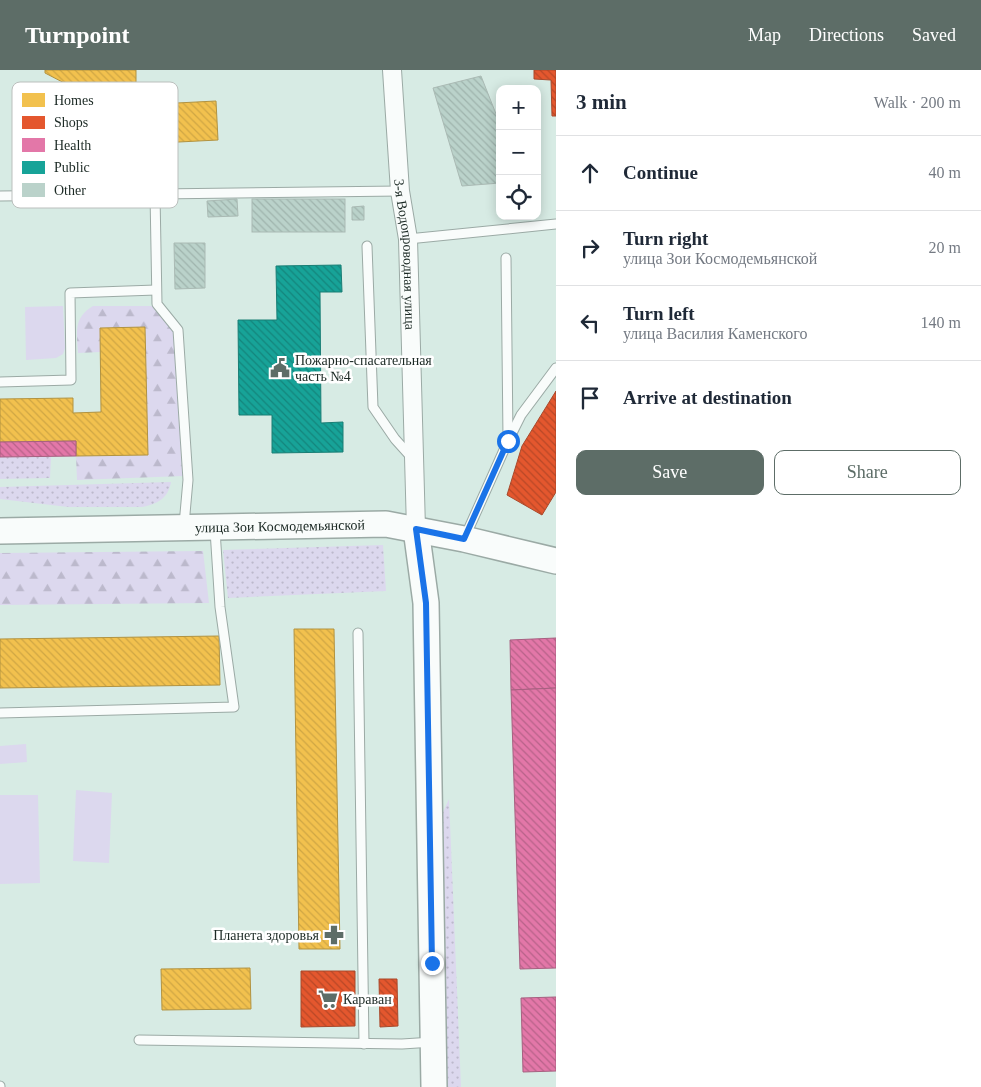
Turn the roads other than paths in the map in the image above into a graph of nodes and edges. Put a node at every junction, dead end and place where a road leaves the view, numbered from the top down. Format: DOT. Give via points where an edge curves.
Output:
graph roads {
  1 [pos="392,70"];
  2 [pos="400,191"];
  3 [pos="178,194"];
  4 [pos="155,208"];
  5 [pos="556,224"];
  6 [pos="408,239"];
  7 [pos="367,246"];
  8 [pos="506,258"];
  9 [pos="156,290"];
  10 [pos="556,368"];
  11 [pos="0,382"];
  12 [pos="508,441"];
  13 [pos="413,459"];
  14 [pos="215,527"];
  15 [pos="183,528"];
  16 [pos="416,529"];
  17 [pos="0,531"];
  18 [pos="464,539"];
  19 [pos="556,561"];
  20 [pos="358,632"];
  21 [pos="0,713"];
  22 [pos="139,1040"];
  23 [pos="433,1042"];
  24 [pos="364,1044"];
  25 [pos="434,1087"];
  1 -- 2 [label="street, 3-я Водопроводная улица"];
  2 -- 3 [label="lane"];
  2 -- 6 [label="street, 3-я Водопроводная улица"];
  4 -- 9 [label="lane"];
  5 -- 6 [label="lane"];
  6 -- 13 [label="street, 3-я Водопроводная улица"];
  7 -- 13 [label="lane" via="373,406"];
  8 -- 12 [label="lane"];
  9 -- 11 [label="lane" via="70,293 71,380"];
  9 -- 15 [label="lane" via="157,304 178,330 188,480"];
  10 -- 12 [label="lane" via="521,416"];
  12 -- 18 [label="lane"];
  13 -- 16 [label="street, 3-я Водопроводная улица"];
  14 -- 15 [label="main road, улица Зои Космодемьянской"];
  14 -- 16 [label="main road, улица Зои Космодемьянской" via="386,524"];
  14 -- 21 [label="lane" via="220,607 234,707"];
  15 -- 17 [label="main road, улица Зои Космодемьянской"];
  16 -- 18 [label="main road, улица Зои Космодемьянской"];
  16 -- 23 [label="main road" via="426,603"];
  18 -- 19 [label="main road, улица Зои Космодемьянской"];
  20 -- 24 [label="lane"];
  22 -- 24 [label="lane"];
  23 -- 24 [label="lane"];
  23 -- 25 [label="main road"];
}
